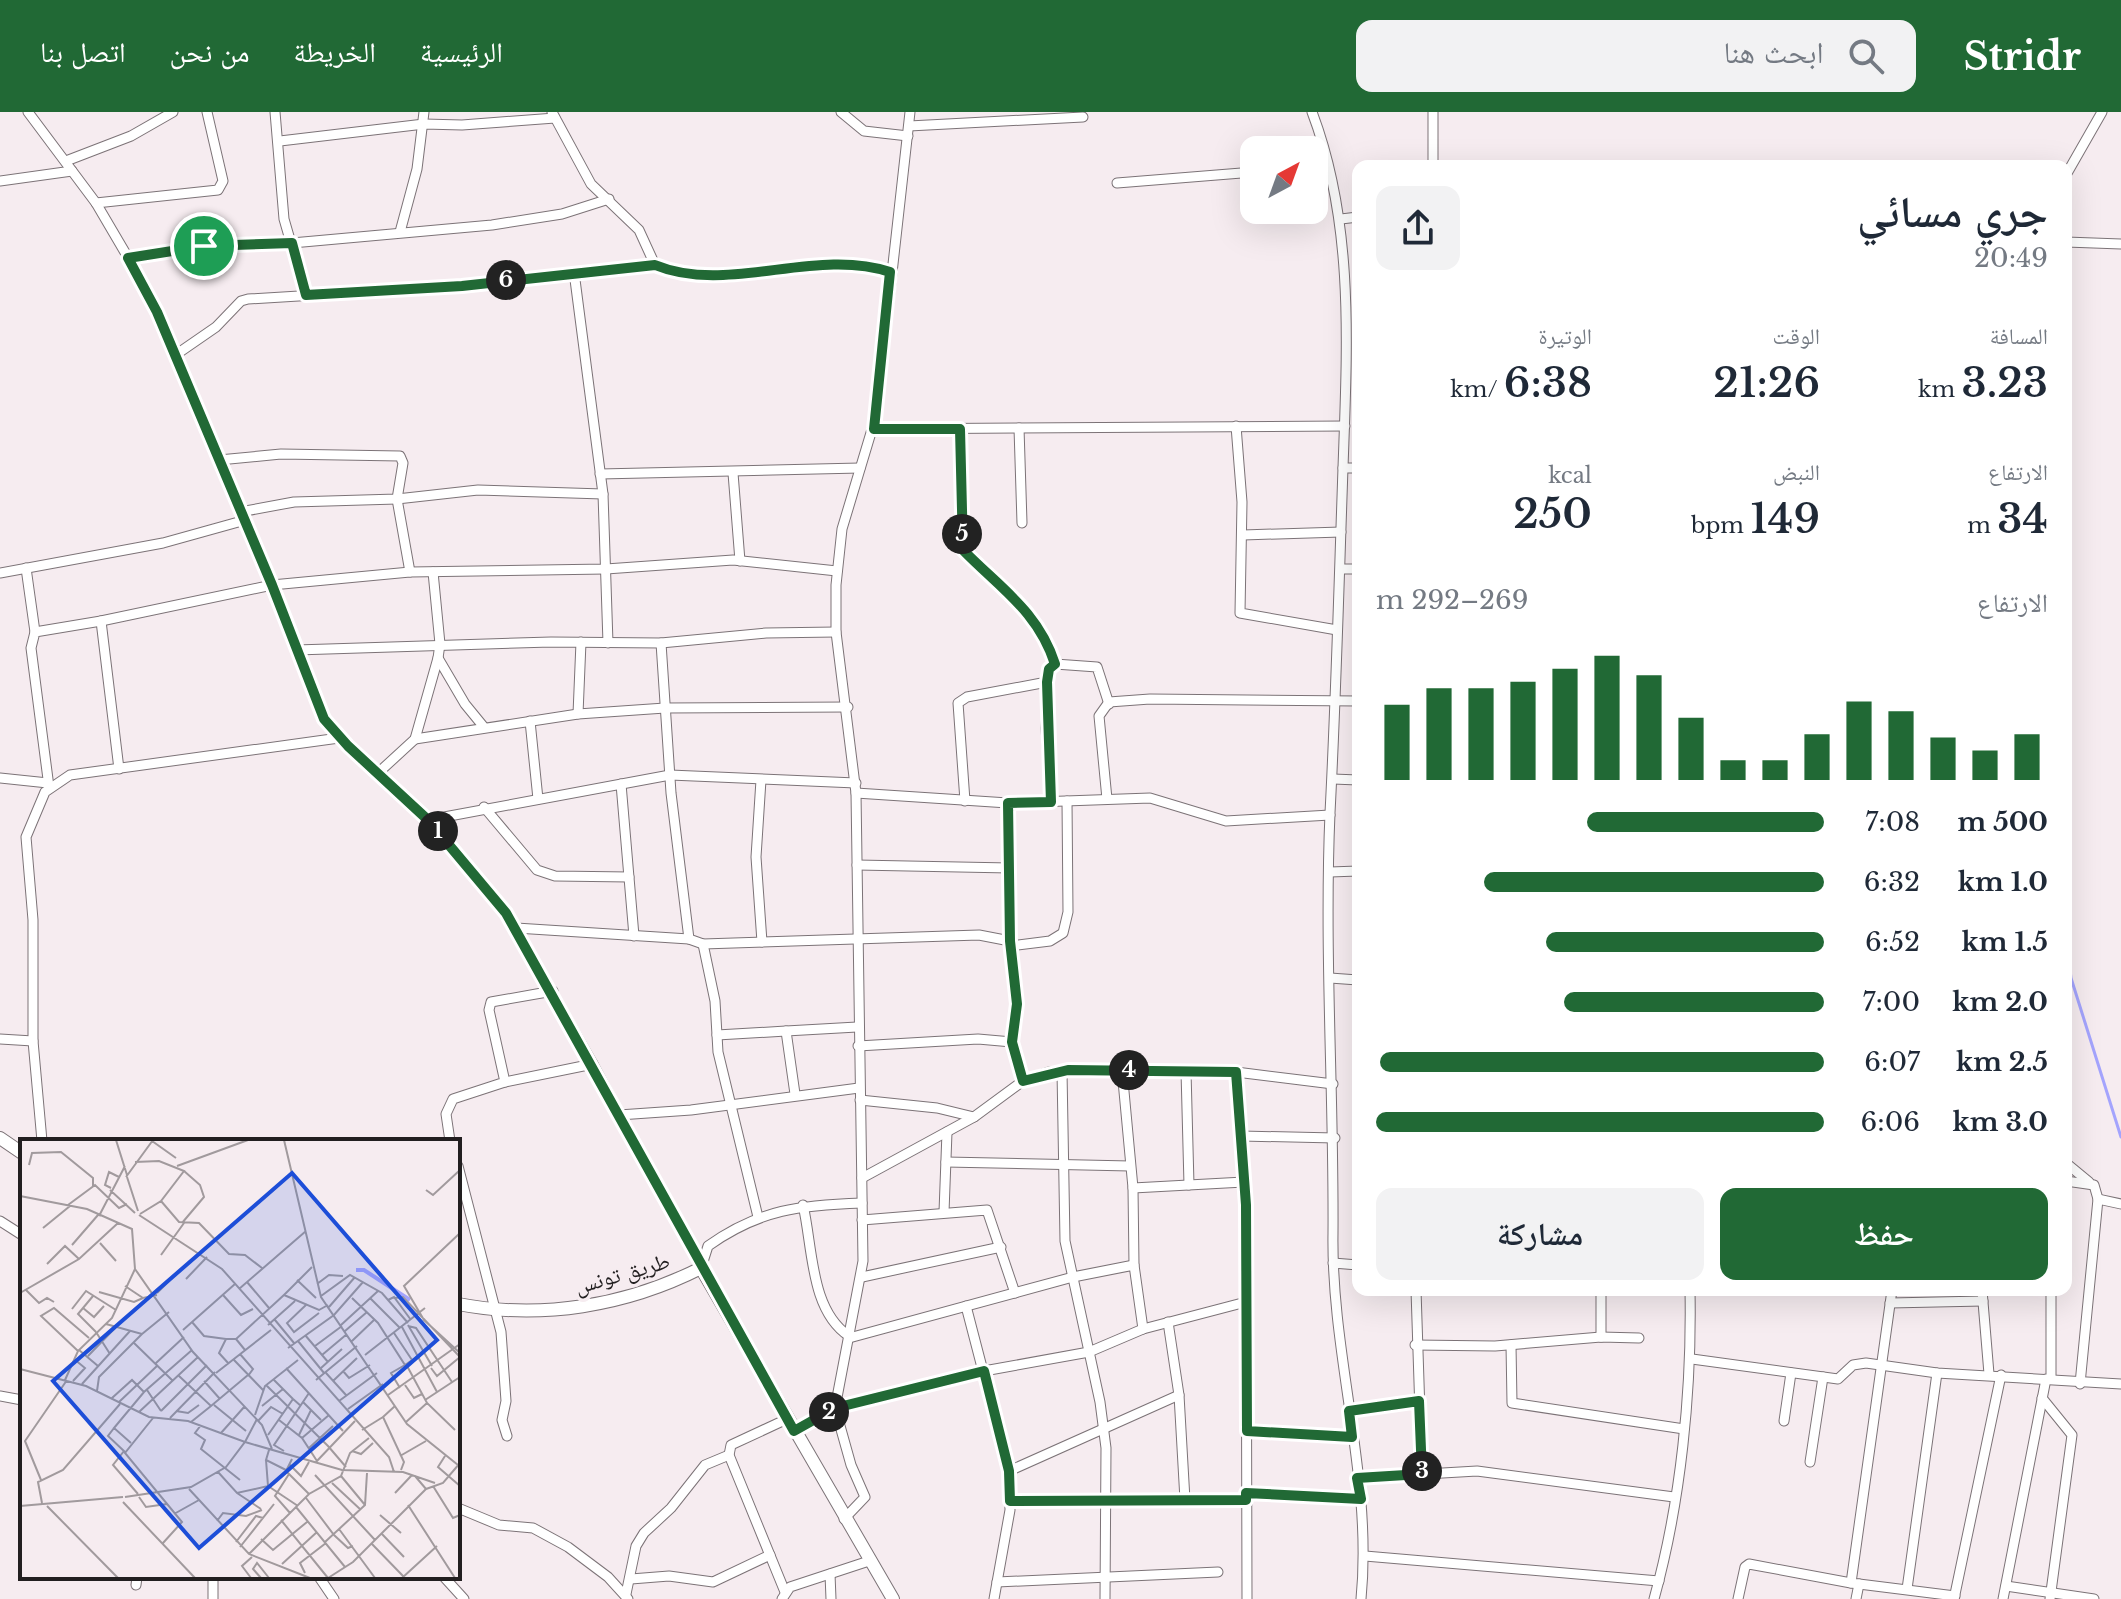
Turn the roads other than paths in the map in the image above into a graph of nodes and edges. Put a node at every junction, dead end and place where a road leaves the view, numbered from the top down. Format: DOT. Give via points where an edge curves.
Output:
graph roads {
  1 [pos="28,112"];
  2 [pos="173,112"];
  3 [pos="207,112"];
  4 [pos="275,112"];
  5 [pos="424,112"];
  6 [pos="841,112"];
  7 [pos="910,112"];
  8 [pos="1312,112"];
  9 [pos="1433,112"];
  10 [pos="2102,112"];
  11 [pos="553,115"];
  12 [pos="1083,117"];
  13 [pos="424,124"];
  14 [pos="908,131"];
  15 [pos="1319,136"];
  16 [pos="280,141"];
  17 [pos="1433,160"];
  18 [pos="66,161"];
  19 [pos="2072,164"];
  20 [pos="1328,169"];
  21 [pos="72,171"];
  22 [pos="1240,173"];
  23 [pos="0,181"];
  24 [pos="1117,183"];
  25 [pos="609,199"];
  26 [pos="96,203"];
  27 [pos="1352,218"];
  28 [pos="1341,219"];
  29 [pos="400,232"];
  30 [pos="2072,242"];
  31 [pos="292,243"];
  32 [pos="2121,244"];
  33 [pos="128,258"];
  34 [pos="655,265"];
  35 [pos="574,272"];
  36 [pos="890,272"];
  37 [pos="306,295"];
  38 [pos="174,356"];
  39 [pos="1236,426"];
  40 [pos="1345,426"];
  41 [pos="1019,428"];
  42 [pos="874,429"];
  43 [pos="960,429"];
  44 [pos="219,460"];
  45 [pos="860,468"];
  46 [pos="1343,468"];
  47 [pos="1352,468"];
  48 [pos="733,473"];
  49 [pos="600,474"];
  50 [pos="603,494"];
  51 [pos="397,499"];
  52 [pos="241,516"];
  53 [pos="1022,523"];
  54 [pos="1341,532"];
  55 [pos="1243,535"];
  56 [pos="740,561"];
  57 [pos="26,568"];
  58 [pos="606,569"];
  59 [pos="1341,569"];
  60 [pos="1352,569"];
  61 [pos="837,571"];
  62 [pos="410,572"];
  63 [pos="433,572"];
  64 [pos="0,573"];
  65 [pos="272,585"];
  66 [pos="101,621"];
  67 [pos="1337,630"];
  68 [pos="35,632"];
  69 [pos="836,632"];
  70 [pos="581,642"];
  71 [pos="608,643"];
  72 [pos="661,643"];
  73 [pos="440,644"];
  74 [pos="296,650"];
  75 [pos="438,658"];
  76 [pos="1055,664"];
  77 [pos="1047,682"];
  78 [pos="1335,701"];
  79 [pos="1352,701"];
  80 [pos="1109,704"];
  81 [pos="848,707"];
  82 [pos="665,708"];
  83 [pos="578,714"];
  84 [pos="530,721"];
  85 [pos="483,726"];
  86 [pos="339,738"];
  87 [pos="415,739"];
  88 [pos="119,769"];
  89 [pos="378,773"];
  90 [pos="670,775"];
  91 [pos="0,778"];
  92 [pos="1333,779"];
  93 [pos="761,780"];
  94 [pos="1352,780"];
  95 [pos="621,784"];
  96 [pos="48,785"];
  97 [pos="856,788"];
  98 [pos="538,799"];
  99 [pos="1107,799"];
  100 [pos="965,801"];
  101 [pos="1067,801"];
  102 [pos="1051,802"];
  103 [pos="1008,803"];
  104 [pos="484,807"];
  105 [pos="1330,815"];
  106 [pos="428,820"];
  107 [pos="857,865"];
  108 [pos="1010,868"];
  109 [pos="1352,871"];
  110 [pos="1330,872"];
  111 [pos="629,877"];
  112 [pos="516,928"];
  113 [pos="634,936"];
  114 [pos="689,939"];
  115 [pos="856,941"];
  116 [pos="762,942"];
  117 [pos="1010,943"];
  118 [pos="703,944"];
  119 [pos="1330,978"];
  120 [pos="1352,980"];
  121 [pos="553,991"];
  122 [pos="857,1027"];
  123 [pos="786,1031"];
  124 [pos="717,1035"];
  125 [pos="0,1039"];
  126 [pos="33,1041"];
  127 [pos="1012,1042"];
  128 [pos="858,1046"];
  129 [pos="593,1064"];
  130 [pos="1122,1070"];
  131 [pos="1062,1071"];
  132 [pos="1186,1071"];
  133 [pos="1236,1072"];
  134 [pos="1023,1081"];
  135 [pos="505,1082"];
  136 [pos="1333,1084"];
  137 [pos="859,1088"];
  138 [pos="795,1094"];
  139 [pos="860,1100"];
  140 [pos="733,1104"];
  141 [pos="619,1115"];
  142 [pos="974,1117"];
  143 [pos="947,1132"];
  144 [pos="1241,1136"];
  145 [pos="0,1138"];
  146 [pos="1335,1138"];
  147 [pos="42,1139"];
  148 [pos="450,1139"];
  149 [pos="20,1152"];
  150 [pos="946,1162"];
  151 [pos="1062,1164"];
  152 [pos="1130,1166"];
  153 [pos="2072,1168"];
  154 [pos="460,1174"];
  155 [pos="862,1178"];
  156 [pos="2072,1181"];
  157 [pos="1244,1182"];
  158 [pos="2089,1182"];
  159 [pos="1189,1185"];
  160 [pos="1133,1188"];
  161 [pos="2098,1199"];
  162 [pos="862,1203"];
  163 [pos="2121,1204"];
  164 [pos="803,1205"];
  165 [pos="944,1212"];
  166 [pos="758,1217"];
  167 [pos="862,1220"];
  168 [pos="0,1221"];
  169 [pos="20,1234"];
  170 [pos="1001,1247"];
  171 [pos="1333,1263"];
  172 [pos="1134,1265"];
  173 [pos="1352,1265"];
  174 [pos="701,1268"];
  175 [pos="862,1277"];
  176 [pos="1073,1277"];
  177 [pos="1015,1293"];
  178 [pos="1416,1296"];
  179 [pos="1601,1296"];
  180 [pos="1690,1296"];
  181 [pos="1891,1296"];
  182 [pos="1970,1296"];
  183 [pos="1982,1296"];
  184 [pos="2051,1296"];
  185 [pos="1246,1302"];
  186 [pos="1890,1303"];
  187 [pos="460,1304"];
  188 [pos="966,1306"];
  189 [pos="496,1311"];
  190 [pos="1168,1322"];
  191 [pos="1143,1329"];
  192 [pos="849,1337"];
  193 [pos="1601,1337"];
  194 [pos="1639,1338"];
  195 [pos="1415,1345"];
  196 [pos="1511,1345"];
  197 [pos="1089,1352"];
  198 [pos="1692,1359"];
  199 [pos="1878,1366"];
  200 [pos="984,1371"];
  201 [pos="1791,1373"];
  202 [pos="1937,1373"];
  203 [pos="1989,1374"];
  204 [pos="2001,1375"];
  205 [pos="1823,1377"];
  206 [pos="2049,1379"];
  207 [pos="2080,1384"];
  208 [pos="2121,1384"];
  209 [pos="1179,1395"];
  210 [pos="0,1396"];
  211 [pos="2042,1398"];
  212 [pos="20,1400"];
  213 [pos="1419,1401"];
  214 [pos="835,1408"];
  215 [pos="1349,1411"];
  216 [pos="1784,1421"];
  217 [pos="791,1425"];
  218 [pos="1103,1427"];
  219 [pos="1684,1429"];
  220 [pos="1247,1431"];
  221 [pos="507,1436"];
  222 [pos="1352,1437"];
  223 [pos="729,1455"];
  224 [pos="1810,1462"];
  225 [pos="1009,1471"];
  226 [pos="1422,1474"];
  227 [pos="1357,1478"];
  228 [pos="1246,1497"];
  229 [pos="1674,1497"];
  230 [pos="1361,1499"];
  231 [pos="1185,1500"];
  232 [pos="1010,1501"];
  233 [pos="1105,1501"];
  234 [pos="460,1509"];
  235 [pos="844,1519"];
  236 [pos="770,1555"];
  237 [pos="1365,1556"];
  238 [pos="869,1561"];
  239 [pos="1218,1572"];
  240 [pos="830,1574"];
  241 [pos="320,1579"];
  242 [pos="446,1579"];
  243 [pos="631,1579"];
  244 [pos="1105,1579"];
  245 [pos="1659,1581"];
  246 [pos="997,1582"];
  247 [pos="1855,1584"];
  248 [pos="2006,1586"];
  249 [pos="1907,1589"];
  250 [pos="784,1596"];
  251 [pos="2051,1596"];
  252 [pos="627,1597"];
  253 [pos="1954,1598"];
  254 [pos="334,1599"];
  255 [pos="464,1599"];
  256 [pos="831,1599"];
  257 [pos="893,1599"];
  258 [pos="994,1599"];
  259 [pos="1105,1599"];
  260 [pos="1247,1599"];
  261 [pos="1361,1599"];
  262 [pos="1654,1599"];
  263 [pos="1738,1599"];
  264 [pos="1856,1599"];
  265 [pos="2003,1599"];
  266 [pos="2094,1599"];
  1 -- 18 [label="street"];
  2 -- 18 [label="street" via="131,136"];
  3 -- 26 [label="street" via="223,181 218,190"];
  4 -- 16 [label="street"];
  5 -- 13 [label="street"];
  6 -- 14 [label="street" via="864,131"];
  7 -- 14 [label="street"];
  8 -- 15 [label="street"];
  9 -- 17 [label="street"];
  10 -- 19 [label="street"];
  11 -- 13 [label="street"];
  11 -- 25 [label="street" via="591,184"];
  12 -- 14 [label="street"];
  13 -- 16 [label="street"];
  13 -- 29 [label="street"];
  14 -- 36 [label="street"];
  16 -- 31 [label="street" via="284,219"];
  18 -- 21 [label="street"];
  20 -- 28 [label="street"];
  21 -- 23 [label="street"];
  21 -- 26 [label="street"];
  22 -- 24 [label="street"];
  25 -- 29 [label="street" via="562,214"];
  25 -- 34 [label="street" via="639,230"];
  26 -- 33 [label="street"];
  27 -- 28 [label="street"];
  28 -- 40 [label="street"];
  29 -- 31 [label="street"];
  30 -- 32 [label="street"];
  31 -- 33 [label="street" via="204,246"];
  31 -- 37 [label="street"];
  33 -- 38 [label="street"];
  34 -- 35 [label="street"];
  34 -- 36 [label="street" via="677,273 851,264"];
  35 -- 37 [label="street" via="462,286"];
  35 -- 49 [label="street"];
  36 -- 42 [label="street"];
  37 -- 38 [label="street" via="241,301 216,327"];
  38 -- 44 [label="street"];
  39 -- 40 [label="street"];
  39 -- 41 [label="street"];
  39 -- 55 [label="street"];
  40 -- 46 [label="street"];
  41 -- 43 [label="street"];
  41 -- 53 [label="street"];
  42 -- 43 [label="street"];
  42 -- 45 [label="street"];
  43 -- 76 [label="street" via="963,550 1022,605 1046,635"];
  44 -- 51 [label="street" via="281,454 398,455 403,463"];
  44 -- 52 [label="street"];
  45 -- 48 [label="street"];
  45 -- 61 [label="street" via="842,529"];
  46 -- 47 [label="street"];
  46 -- 54 [label="street"];
  48 -- 49 [label="street"];
  48 -- 56 [label="street"];
  49 -- 50 [label="street"];
  50 -- 51 [label="street" via="498,489"];
  50 -- 58 [label="street"];
  51 -- 52 [label="street" via="294,502"];
  51 -- 62 [label="street"];
  52 -- 57 [label="street" via="163,543"];
  52 -- 65 [label="street"];
  54 -- 55 [label="street"];
  54 -- 59 [label="street"];
  55 -- 67 [label="street" via="1240,613"];
  56 -- 58 [label="street"];
  56 -- 61 [label="street"];
  57 -- 64 [label="street"];
  57 -- 68 [label="street"];
  58 -- 63 [label="street"];
  58 -- 71 [label="street"];
  59 -- 60 [label="street"];
  59 -- 67 [label="street"];
  61 -- 69 [label="street"];
  62 -- 63 [label="street"];
  62 -- 65 [label="street"];
  63 -- 73 [label="street"];
  65 -- 66 [label="street"];
  65 -- 74 [label="street"];
  66 -- 68 [label="street"];
  66 -- 88 [label="street"];
  67 -- 78 [label="street"];
  68 -- 96 [label="street" via="31,648"];
  69 -- 72 [label="street"];
  69 -- 81 [label="street"];
  70 -- 71 [label="street"];
  70 -- 73 [label="street"];
  70 -- 83 [label="street"];
  71 -- 72 [label="street"];
  72 -- 82 [label="street"];
  73 -- 74 [label="street"];
  73 -- 75 [label="street"];
  74 -- 86 [label="street" via="317,705"];
  75 -- 85 [label="street"];
  75 -- 87 [label="street"];
  76 -- 77 [label="street"];
  76 -- 80 [label="street" via="1097,667"];
  77 -- 100 [label="street" via="958,703"];
  77 -- 102 [label="street"];
  78 -- 79 [label="street"];
  78 -- 80 [label="street" via="1150,699"];
  78 -- 92 [label="street"];
  80 -- 99 [label="street" via="1099,716"];
  81 -- 82 [label="street"];
  81 -- 97 [label="street"];
  82 -- 83 [label="street"];
  82 -- 90 [label="street"];
  83 -- 84 [label="street"];
  84 -- 85 [label="street"];
  84 -- 98 [label="street"];
  85 -- 87 [label="street"];
  86 -- 88 [label="street"];
  86 -- 89 [label="street"];
  87 -- 89 [label="street"];
  88 -- 96 [label="street" via="70,775"];
  89 -- 106 [label="street"];
  90 -- 93 [label="street"];
  90 -- 95 [label="street"];
  90 -- 114 [label="street"];
  91 -- 96 [label="street"];
  92 -- 94 [label="street"];
  92 -- 105 [label="street"];
  93 -- 97 [label="street"];
  93 -- 116 [label="street" via="756,857"];
  95 -- 98 [label="street"];
  95 -- 111 [label="street"];
  96 -- 126 [label="street" via="26,837 33,920"];
  97 -- 100 [label="street"];
  97 -- 107 [label="street"];
  98 -- 104 [label="street"];
  99 -- 101 [label="street"];
  99 -- 105 [label="street" via="1150,798 1226,821"];
  100 -- 103 [label="street"];
  101 -- 102 [label="street"];
  101 -- 117 [label="street" via="1068,912 1063,933 1050,941"];
  102 -- 103 [label="street"];
  103 -- 108 [label="street"];
  104 -- 106 [label="street"];
  104 -- 111 [label="street" via="540,871"];
  105 -- 110 [label="street"];
  106 -- 112 [label="street"];
  107 -- 108 [label="street"];
  107 -- 115 [label="street"];
  108 -- 117 [label="street"];
  109 -- 110 [label="street"];
  110 -- 119 [label="street"];
  111 -- 113 [label="street"];
  112 -- 113 [label="street"];
  112 -- 121 [label="street"];
  113 -- 114 [label="street"];
  114 -- 118 [label="street"];
  115 -- 116 [label="street"];
  115 -- 117 [label="street" via="979,935"];
  115 -- 122 [label="street"];
  116 -- 118 [label="street"];
  117 -- 127 [label="street" via="1017,1004"];
  118 -- 124 [label="street"];
  119 -- 120 [label="street"];
  119 -- 136 [label="street"];
  121 -- 129 [label="street"];
  121 -- 135 [label="street" via="495,999 489,1005"];
  122 -- 123 [label="street"];
  122 -- 128 [label="street"];
  123 -- 124 [label="street"];
  123 -- 138 [label="street"];
  124 -- 140 [label="street"];
  125 -- 126 [label="street"];
  126 -- 147 [label="street"];
  127 -- 128 [label="street"];
  127 -- 134 [label="street"];
  128 -- 137 [label="street"];
  129 -- 135 [label="street"];
  129 -- 141 [label="street"];
  130 -- 131 [label="street"];
  130 -- 132 [label="street"];
  130 -- 152 [label="street"];
  131 -- 134 [label="street"];
  131 -- 151 [label="street"];
  132 -- 133 [label="street"];
  132 -- 159 [label="street"];
  133 -- 136 [label="street"];
  133 -- 144 [label="street"];
  134 -- 142 [label="street"];
  135 -- 148 [label="street" via="453,1099 446,1114"];
  136 -- 146 [label="street"];
  137 -- 138 [label="street"];
  137 -- 139 [label="street"];
  138 -- 140 [label="street"];
  139 -- 142 [label="street"];
  139 -- 155 [label="street"];
  140 -- 141 [label="street"];
  140 -- 166 [label="street"];
  141 -- 174 [label="street"];
  142 -- 143 [label="street"];
  143 -- 150 [label="street"];
  143 -- 155 [label="street"];
  144 -- 146 [label="street"];
  144 -- 157 [label="street"];
  145 -- 149 [label="main road"];
  146 -- 171 [label="street"];
  150 -- 151 [label="street"];
  150 -- 165 [label="street"];
  151 -- 152 [label="street"];
  151 -- 176 [label="street" via="1061,1211"];
  152 -- 160 [label="street"];
  153 -- 158 [label="street"];
  154 -- 189 [label="street"];
  155 -- 162 [label="street"];
  156 -- 158 [label="street"];
  157 -- 159 [label="street"];
  157 -- 185 [label="street"];
  158 -- 161 [label="street"];
  159 -- 160 [label="street"];
  160 -- 172 [label="street"];
  161 -- 163 [label="street"];
  161 -- 207 [label="street"];
  162 -- 164 [label="street"];
  162 -- 167 [label="street"];
  164 -- 166 [label="street"];
  164 -- 192 [label="street" via="824,1308"];
  165 -- 167 [label="street"];
  165 -- 170 [label="street" via="987,1210"];
  166 -- 174 [label="street" via="708,1246"];
  167 -- 175 [label="street"];
  168 -- 169 [label="street"];
  170 -- 175 [label="street"];
  170 -- 177 [label="street"];
  171 -- 173 [label="street"];
  171 -- 215 [label="street"];
  172 -- 176 [label="street"];
  172 -- 191 [label="street"];
  174 -- 189 [label="main road, طريق تونس" via="664,1287 576,1308"];
  174 -- 217 [label="main road, طريق تونس"];
  175 -- 192 [label="street"];
  176 -- 177 [label="street"];
  176 -- 197 [label="street"];
  177 -- 188 [label="street"];
  178 -- 195 [label="street"];
  179 -- 193 [label="street"];
  180 -- 198 [label="street"];
  181 -- 186 [label="street"];
  182 -- 186 [label="street"];
  183 -- 203 [label="street"];
  184 -- 206 [label="street"];
  185 -- 190 [label="street"];
  185 -- 220 [label="street"];
  186 -- 199 [label="street"];
  187 -- 189 [label="main road, طريق تونس"];
  188 -- 192 [label="street"];
  188 -- 200 [label="street"];
  189 -- 221 [label="street" via="505,1356 502,1420"];
  190 -- 191 [label="street"];
  190 -- 209 [label="street"];
  191 -- 197 [label="street"];
  192 -- 214 [label="street"];
  193 -- 194 [label="street"];
  193 -- 196 [label="street"];
  195 -- 196 [label="street"];
  195 -- 213 [label="street"];
  196 -- 219 [label="street" via="1512,1403"];
  197 -- 200 [label="street"];
  197 -- 218 [label="street"];
  198 -- 201 [label="street"];
  198 -- 219 [label="street"];
  199 -- 202 [label="street"];
  199 -- 205 [label="street" via="1859,1363 1841,1378"];
  199 -- 247 [label="street"];
  200 -- 214 [label="street"];
  200 -- 225 [label="street"];
  201 -- 205 [label="street"];
  201 -- 216 [label="street"];
  202 -- 203 [label="street"];
  202 -- 249 [label="street"];
  203 -- 204 [label="street"];
  204 -- 206 [label="street"];
  204 -- 253 [label="street"];
  205 -- 224 [label="street"];
  206 -- 207 [label="street"];
  206 -- 211 [label="street"];
  207 -- 208 [label="street"];
  209 -- 218 [label="street"];
  209 -- 231 [label="street"];
  210 -- 212 [label="street"];
  211 -- 248 [label="street"];
  211 -- 251 [label="street" via="2072,1435"];
  213 -- 215 [label="street"];
  213 -- 226 [label="street"];
  214 -- 217 [label="street"];
  214 -- 235 [label="street" via="865,1497"];
  215 -- 222 [label="street"];
  217 -- 223 [label="street" via="737,1441"];
  217 -- 235 [label="main road, طريق تونس"];
  218 -- 225 [label="street"];
  218 -- 233 [label="street"];
  219 -- 229 [label="street"];
  220 -- 222 [label="street"];
  220 -- 228 [label="street"];
  222 -- 227 [label="street"];
  223 -- 236 [label="street"];
  223 -- 243 [label="street" via="705,1465 644,1533 636,1546"];
  225 -- 232 [label="street"];
  226 -- 227 [label="street"];
  226 -- 229 [label="street" via="1477,1471"];
  227 -- 230 [label="street"];
  228 -- 230 [label="street"];
  228 -- 231 [label="street"];
  228 -- 260 [label="street"];
  229 -- 245 [label="street"];
  230 -- 237 [label="street"];
  231 -- 233 [label="street"];
  232 -- 233 [label="street"];
  232 -- 246 [label="street"];
  233 -- 244 [label="street"];
  234 -- 252 [label="street" via="499,1525 533,1528 568,1547"];
  235 -- 238 [label="main road, طريق تونس"];
  236 -- 243 [label="street" via="713,1582 669,1576"];
  236 -- 250 [label="street"];
  237 -- 245 [label="street"];
  237 -- 261 [label="street"];
  238 -- 240 [label="street"];
  238 -- 257 [label="main road, طريق تونس"];
  239 -- 244 [label="street"];
  240 -- 250 [label="street"];
  240 -- 256 [label="street"];
  241 -- 254 [label="street"];
  242 -- 255 [label="street"];
  243 -- 252 [label="street"];
  244 -- 246 [label="street"];
  244 -- 259 [label="street"];
  245 -- 262 [label="street"];
  246 -- 258 [label="street"];
  247 -- 249 [label="street"];
  247 -- 263 [label="street" via="1749,1564"];
  247 -- 264 [label="street"];
  248 -- 251 [label="street"];
  248 -- 265 [label="street"];
  249 -- 253 [label="street"];
  251 -- 266 [label="street"];
}
